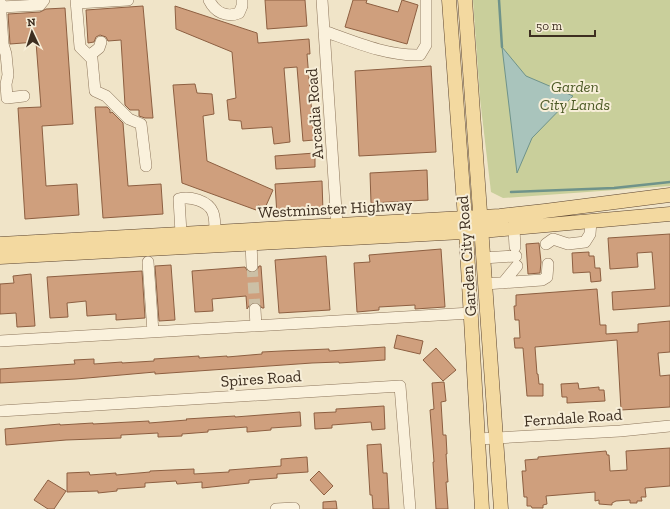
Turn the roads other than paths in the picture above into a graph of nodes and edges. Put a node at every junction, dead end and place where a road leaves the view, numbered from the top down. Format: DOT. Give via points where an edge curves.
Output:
graph roads {
  1 [pos="44,0"];
  2 [pos="209,0"];
  3 [pos="242,0"];
  4 [pos="322,0"];
  5 [pos="426,0"];
  6 [pos="449,0"];
  7 [pos="465,0"];
  8 [pos="76,2"];
  9 [pos="128,2"];
  10 [pos="0,3"];
  11 [pos="324,31"];
  12 [pos="101,42"];
  13 [pos="89,56"];
  14 [pos="24,96"];
  15 [pos="146,166"];
  16 [pos="670,194"];
  17 [pos="670,214"];
  18 [pos="480,217"];
  19 [pos="591,222"];
  20 [pos="337,225"];
  21 [pos="465,225"];
  22 [pos="552,225"];
  23 [pos="514,229"];
  24 [pos="481,231"];
  25 [pos="215,232"];
  26 [pos="181,234"];
  27 [pos="251,243"];
  28 [pos="0,244"];
  29 [pos="516,256"];
  30 [pos="0,257"];
  31 [pos="483,258"];
  32 [pos="148,262"];
  33 [pos="548,264"];
  34 [pos="252,266"];
  35 [pos="503,282"];
  36 [pos="484,284"];
  37 [pos="255,309"];
  38 [pos="471,313"];
  39 [pos="256,326"];
  40 [pos="153,332"];
  41 [pos="0,341"];
  42 [pos="0,411"];
  43 [pos="670,426"];
  44 [pos="496,438"];
  45 [pos="478,439"];
  46 [pos="276,509"];
  47 [pos="294,509"];
  48 [pos="410,509"];
  49 [pos="482,509"];
  50 [pos="501,509"];
  1 -- 10 [label="street" via="40,4"];
  2 -- 3 [label="street" via="222,14 233,16 239,13"];
  4 -- 11 [label="street, Arcadia Road"];
  5 -- 11 [label="street" via="426,45 420,55 393,54"];
  6 -- 21 [label="main road, Garden City Road"];
  7 -- 18 [label="main road, Garden City Road"];
  8 -- 9 [label="street"];
  8 -- 13 [label="street" via="80,47"];
  10 -- 14 [label="street" via="8,75 7,98"];
  11 -- 20 [label="street, Arcadia Road"];
  12 -- 13 [label="street" via="99,48"];
  13 -- 15 [label="street" via="92,59 95,91 106,96 129,119 141,124"];
  16 -- 18 [label="main road, Westminster Highway"];
  17 -- 19 [label="main road, Westminster Highway"];
  18 -- 21 [label="main road, Westminster Highway"];
  18 -- 24 [label="main road, Garden City Road"];
  19 -- 22 [label="main road, Westminster Highway"];
  19 -- 22 [label="street" via="590,234 585,242 568,244 549,242"];
  20 -- 21 [label="main road, Westminster Highway"];
  20 -- 25 [label="main road, Westminster Highway"];
  21 -- 24 [label="main road, Westminster Highway"];
  21 -- 27 [label="main road, Westminster Highway"];
  21 -- 38 [label="main road, Garden City Road"];
  22 -- 23 [label="main road, Westminster Highway"];
  23 -- 24 [label="main road, Westminster Highway"];
  23 -- 29 [label="street"];
  24 -- 31 [label="main road, Garden City Road"];
  25 -- 26 [label="main road, Westminster Highway"];
  25 -- 26 [label="street" via="211,207 194,198 183,198 179,199"];
  26 -- 28 [label="main road, Westminster Highway"];
  27 -- 30 [label="main road, Westminster Highway"];
  27 -- 34 [label="street"];
  29 -- 31 [label="street"];
  29 -- 35 [label="street"];
  31 -- 36 [label="main road, Garden City Road"];
  32 -- 40 [label="street"];
  33 -- 35 [label="street" via="548,277 542,280"];
  35 -- 36 [label="street"];
  36 -- 44 [label="main road, Garden City Road"];
  37 -- 39 [label="street"];
  38 -- 39 [label="street"];
  38 -- 45 [label="main road, Garden City Road"];
  39 -- 40 [label="street"];
  40 -- 41 [label="street"];
  42 -- 48 [label="street, Spires Road" via="400,386"];
  43 -- 44 [label="street, Ferndale Road"];
  44 -- 45 [label="street, Ferndale Road"];
  44 -- 50 [label="main road, Garden City Road"];
  45 -- 49 [label="main road, Garden City Road"];
  46 -- 47 [label="street"];
}
